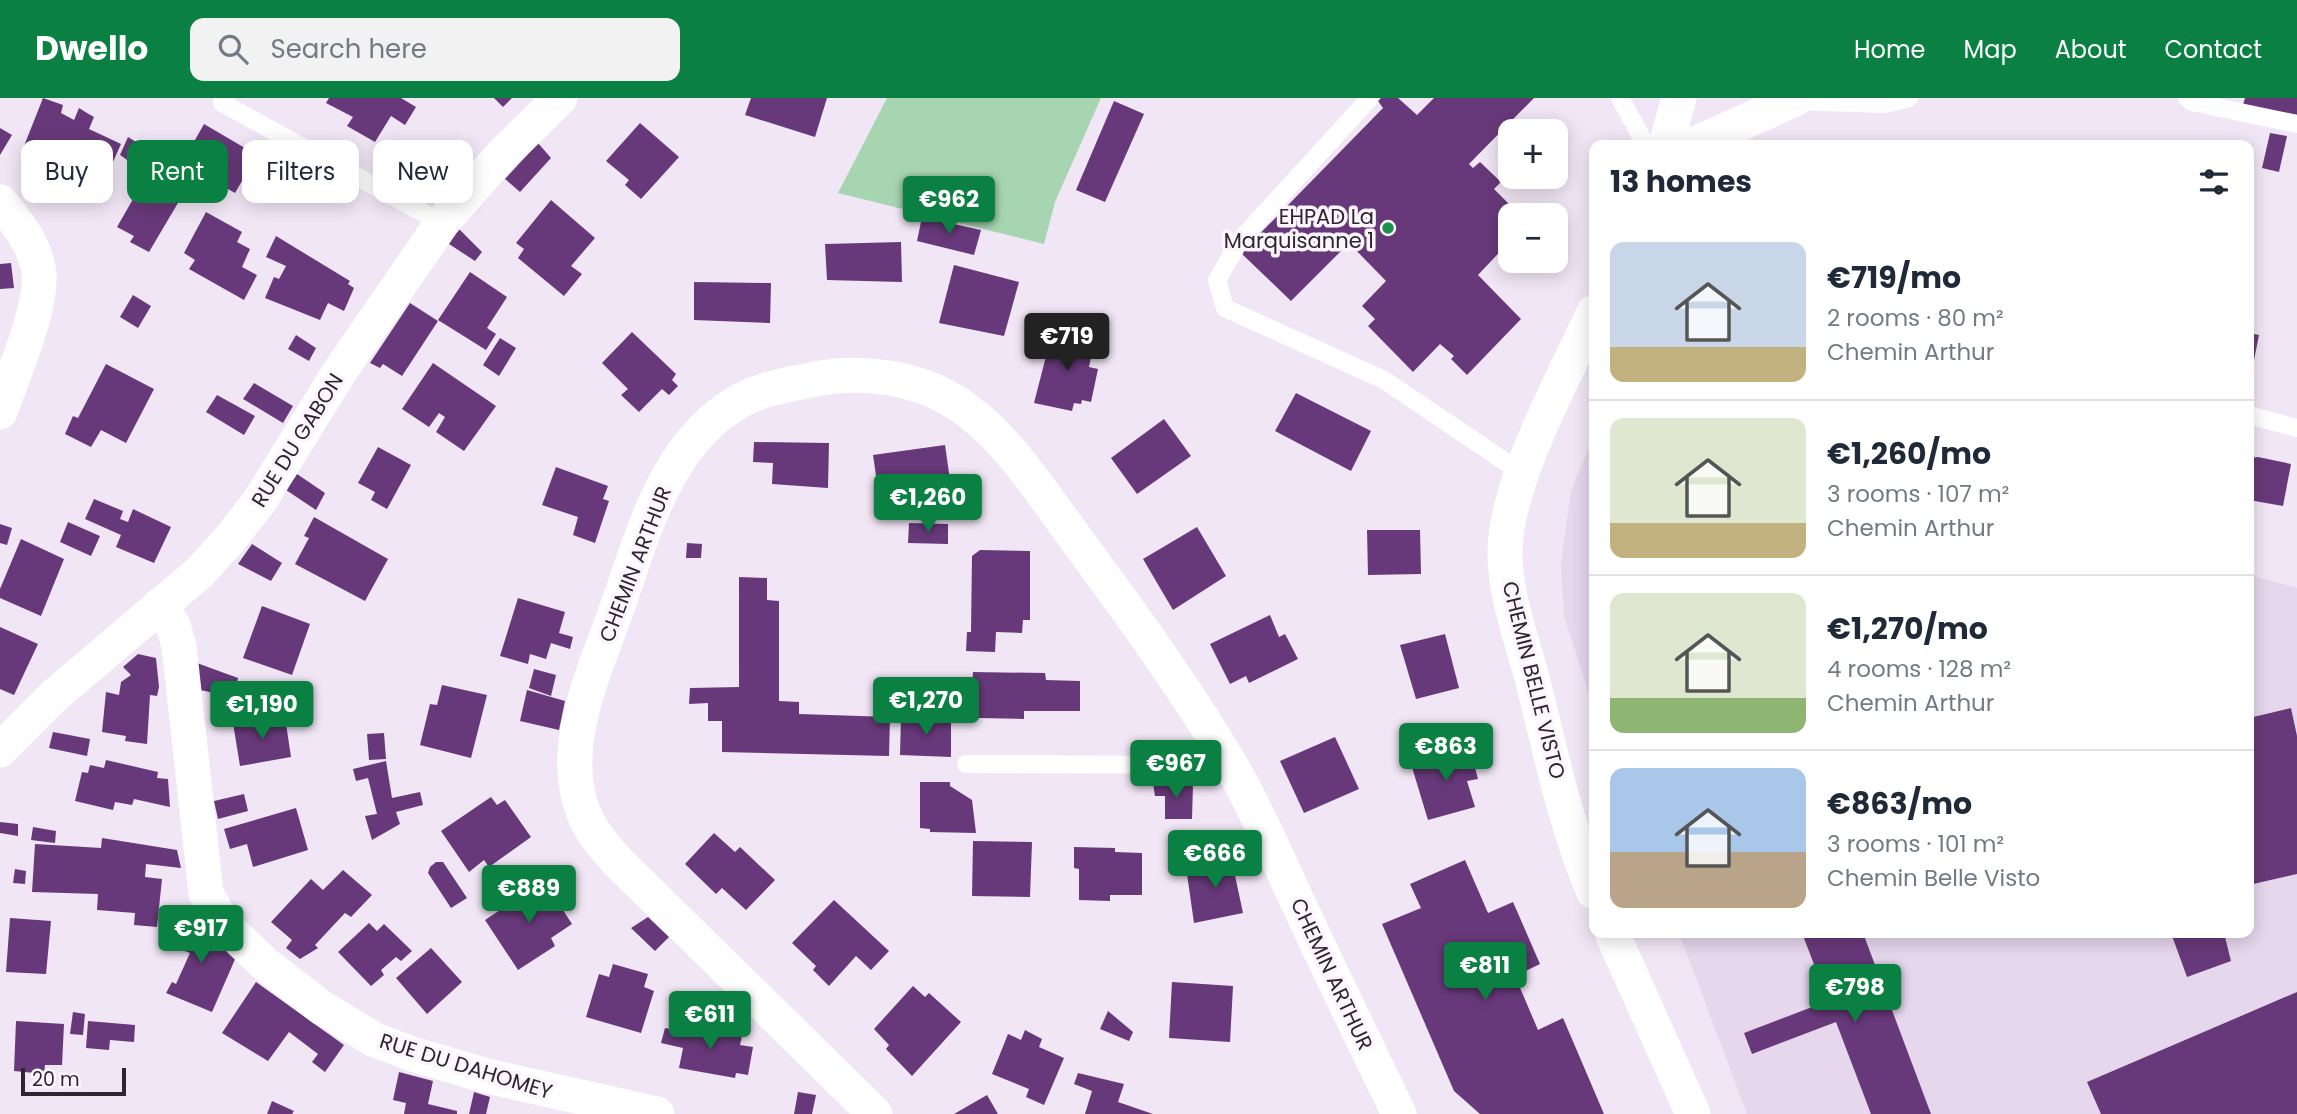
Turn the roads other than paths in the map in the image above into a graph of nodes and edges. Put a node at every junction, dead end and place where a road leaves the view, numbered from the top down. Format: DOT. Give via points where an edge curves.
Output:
graph roads {
  1 [pos="560,98"];
  2 [pos="1370,98"];
  3 [pos="1620,98"];
  4 [pos="1679,98"];
  5 [pos="1909,98"];
  6 [pos="2187,98"];
  7 [pos="1794,99"];
  8 [pos="222,103"];
  9 [pos="2297,124"];
  10 [pos="1650,140"];
  11 [pos="1654,140"];
  12 [pos="1704,140"];
  13 [pos="0,202"];
  14 [pos="442,223"];
  15 [pos="1589,323"];
  16 [pos="0,412"];
  17 [pos="2254,416"];
  18 [pos="2297,428"];
  19 [pos="1522,473"];
  20 [pos="160,605"];
  21 [pos="0,750"];
  22 [pos="966,764"];
  23 [pos="1230,765"];
  24 [pos="1589,880"];
  25 [pos="1614,938"];
  26 [pos="657,1114"];
  27 [pos="875,1114"];
  28 [pos="1399,1114"];
  29 [pos="1693,1114"];
  1 -- 14 [label="street, RUE DU GABON"];
  2 -- 19 [label="lane" via="1241,239 1217,280 1225,308 1384,380"];
  3 -- 10 [label="lane"];
  4 -- 11 [label="street"];
  5 -- 7 [label="lane" via="1886,104"];
  6 -- 9 [label="lane"];
  7 -- 12 [label="street"];
  8 -- 14 [label="lane"];
  13 -- 16 [label="street" via="29,241 40,280"];
  14 -- 20 [label="street, RUE DU GABON" via="244,522 211,560"];
  15 -- 19 [label="street, CHEMIN BELLE VISTO"];
  17 -- 18 [label="lane"];
  19 -- 24 [label="street, CHEMIN BELLE VISTO" via="1505,550 1511,597"];
  20 -- 21 [label="street, RUE DU GABON" via="54,696"];
  20 -- 26 [label="street, RUE DU DAHOMEY" via="179,646 206,893 214,913 232,934 322,1008 392,1047 546,1091"];
  22 -- 23 [label="lane"];
  23 -- 27 [label="street, CHEMIN ARTHUR" via="1168,667 1071,533 999,439 957,402 899,380 830,377 741,400 704,429 665,482 589,691 577,738 581,804 590,826 617,861"];
  23 -- 28 [label="street, CHEMIN ARTHUR"];
  25 -- 29 [label="street"];
}
